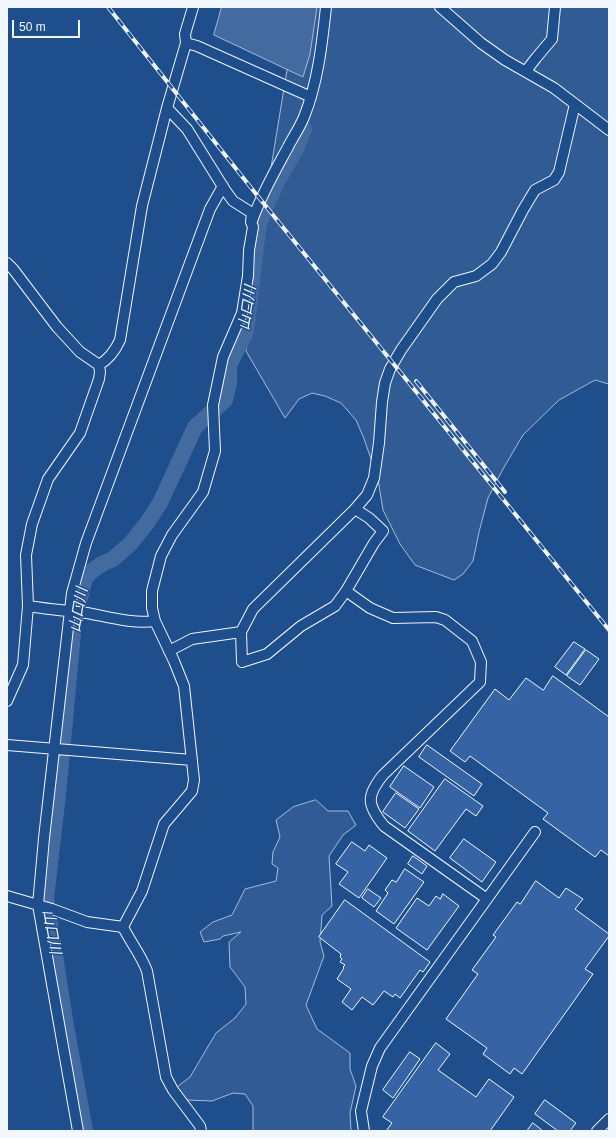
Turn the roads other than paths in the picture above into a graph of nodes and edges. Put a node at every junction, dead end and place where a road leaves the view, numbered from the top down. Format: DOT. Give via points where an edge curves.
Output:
graph roads {
  1 [pos="193,7"];
  2 [pos="326,7"];
  3 [pos="440,7"];
  4 [pos="554,7"];
  5 [pos="186,43"];
  6 [pos="526,71"];
  7 [pos="311,96"];
  8 [pos="575,104"];
  9 [pos="167,108"];
  10 [pos="609,130"];
  11 [pos="223,186"];
  12 [pos="251,222"];
  13 [pos="7,263"];
  14 [pos="99,365"];
  15 [pos="355,509"];
  16 [pos="346,591"];
  17 [pos="28,606"];
  18 [pos="70,612"];
  19 [pos="155,621"];
  20 [pos="241,632"];
  21 [pos="169,651"];
  22 [pos="7,702"];
  23 [pos="7,745"];
  24 [pos="54,748"];
  25 [pos="192,760"];
  26 [pos="535,832"];
  27 [pos="7,896"];
  28 [pos="487,899"];
  29 [pos="38,905"];
  30 [pos="123,927"];
  31 [pos="609,1119"];
  32 [pos="78,1131"];
  33 [pos="201,1131"];
  34 [pos="364,1131"];
  35 [pos="597,1131"];
  1 -- 5 [label="street" via="185,34"];
  2 -- 7 [label="street" via="321,53"];
  3 -- 6 [label="street" via="481,43"];
  4 -- 6 [label="street" via="552,39"];
  5 -- 7 [label="street"];
  5 -- 9 [label="street"];
  6 -- 8 [label="street"];
  7 -- 12 [label="street" via="304,118 271,178"];
  8 -- 10 [label="street"];
  8 -- 15 [label="street" via="559,172 554,180 535,190 492,264 476,276 454,282 437,300 390,369 382,402 374,478 367,495"];
  9 -- 11 [label="street" via="187,130"];
  9 -- 14 [label="street" via="142,206 120,340 116,350"];
  11 -- 12 [label="street" via="233,201 252,213"];
  11 -- 18 [label="street" via="210,209 86,543 72,593"];
  12 -- 19 [label="street" via="253,227 242,313 223,357 213,405 215,451 203,492 172,535 161,556 152,591"];
  13 -- 14 [label="street" via="57,327 80,352"];
  14 -- 17 [label="street" via="99,380 80,433 48,479 32,524 26,555"];
  15 -- 16 [label="street" via="383,531"];
  15 -- 20 [label="street" via="253,609"];
  16 -- 20 [label="street" via="335,606 301,626 267,654 242,662"];
  16 -- 28 [label="street" via="370,608 392,618 436,617 445,620 472,641 481,662 480,682 383,775 373,787 370,802 384,826"];
  17 -- 18 [label="street"];
  17 -- 22 [label="street" via="23,665"];
  18 -- 19 [label="street" via="145,622"];
  18 -- 24 [label="street"];
  19 -- 21 [label="street"];
  20 -- 21 [label="street" via="192,639"];
  21 -- 25 [label="street" via="184,686"];
  23 -- 24 [label="street"];
  24 -- 25 [label="street"];
  24 -- 29 [label="street"];
  25 -- 30 [label="street" via="192,791 164,824 142,891"];
  26 -- 28 [label="street"];
  27 -- 29 [label="street"];
  28 -- 34 [label="street" via="380,1048 372,1066 361,1111"];
  29 -- 30 [label="street" via="87,922"];
  29 -- 32 [label="street"];
  30 -- 33 [label="street" via="147,971 166,1077"];
  31 -- 35 [label="street"];
}
